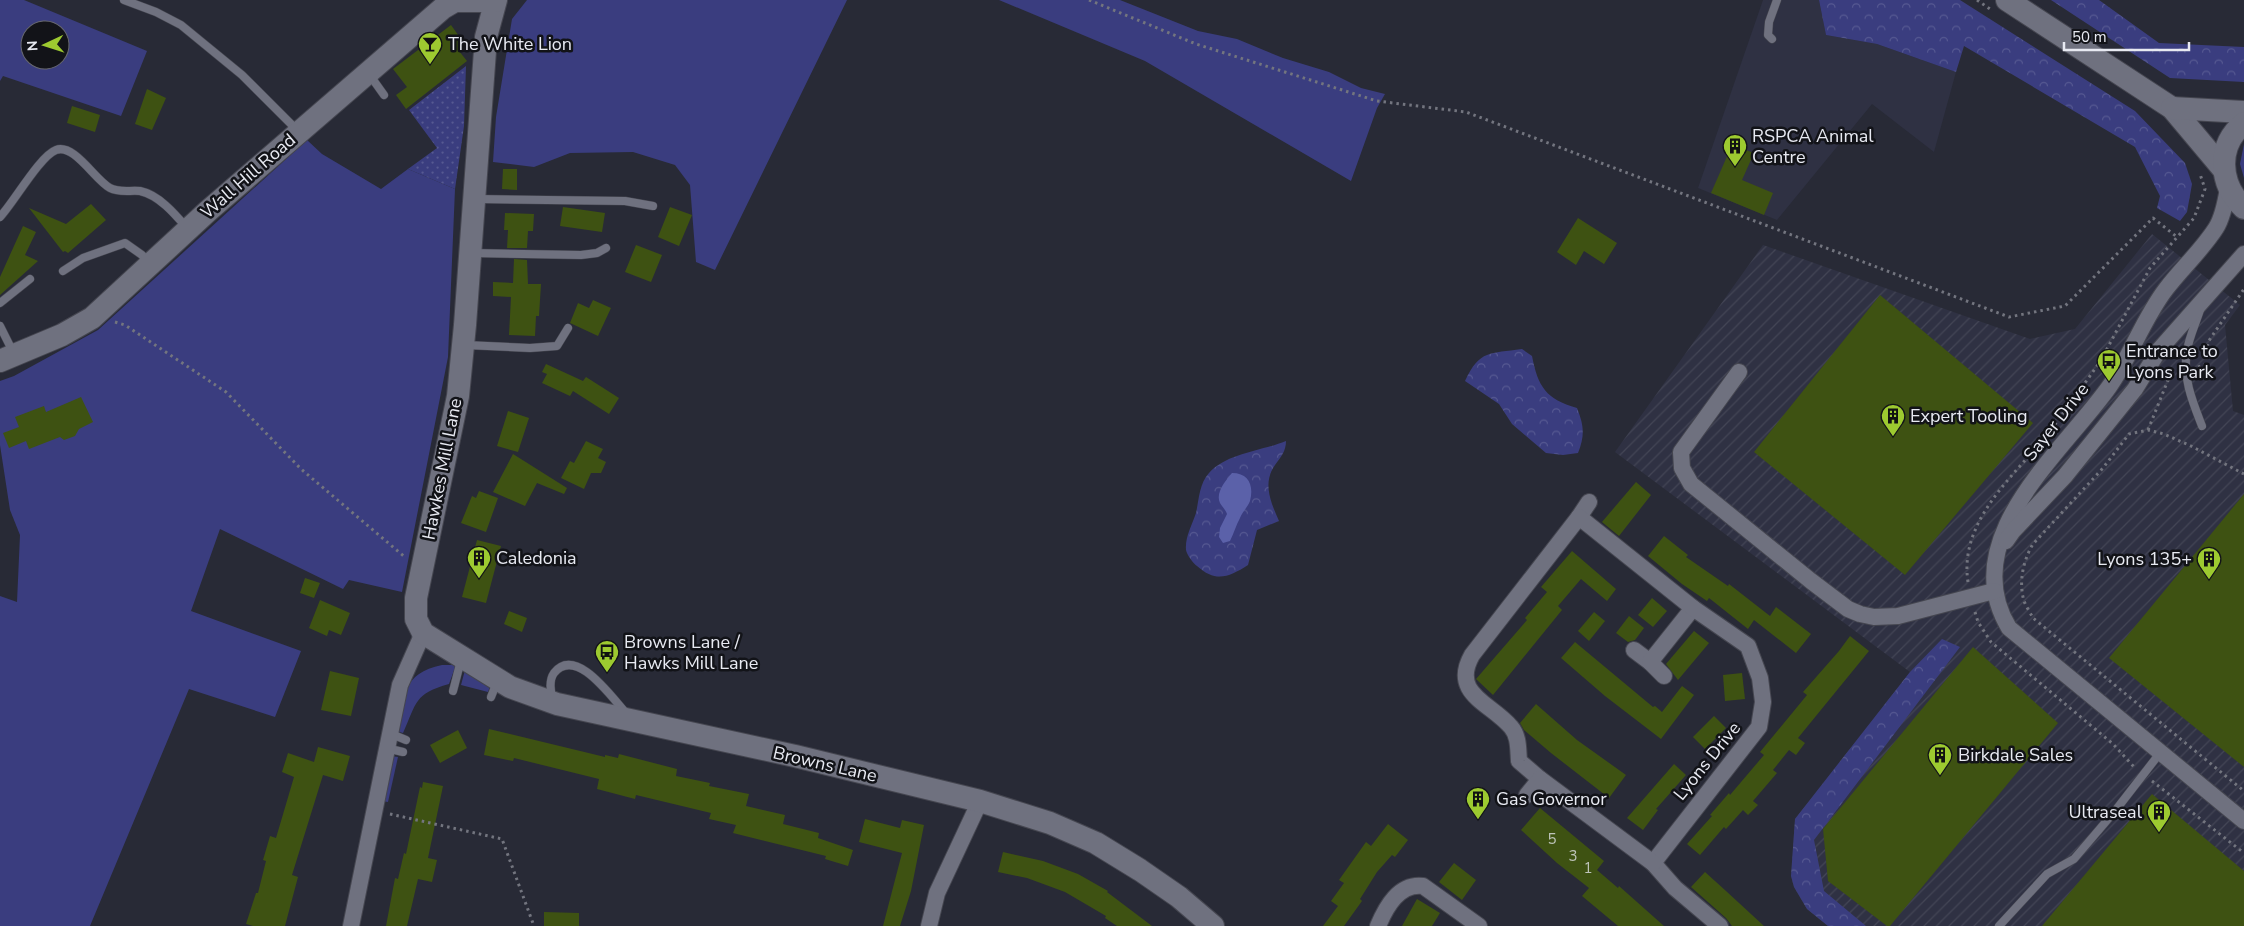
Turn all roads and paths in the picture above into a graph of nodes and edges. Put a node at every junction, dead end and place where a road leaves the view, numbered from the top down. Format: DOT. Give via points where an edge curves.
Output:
graph roads {
  1 [pos="124,0"];
  2 [pos="1088,0"];
  3 [pos="1777,0"];
  4 [pos="2007,0"];
  5 [pos="495,1"];
  6 [pos="1772,39"];
  7 [pos="367,72"];
  8 [pos="384,95"];
  9 [pos="2172,108"];
  10 [pos="2244,112"];
  11 [pos="2244,123"];
  12 [pos="298,132"];
  13 [pos="2198,166"];
  14 [pos="2226,179"];
  15 [pos="474,199"];
  16 [pos="653,206"];
  17 [pos="2244,208"];
  18 [pos="0,217"];
  19 [pos="188,229"];
  20 [pos="2177,237"];
  21 [pos="606,248"];
  22 [pos="470,253"];
  23 [pos="2244,254"];
  24 [pos="150,265"];
  25 [pos="63,271"];
  26 [pos="30,279"];
  27 [pos="2244,289"];
  28 [pos="2204,299"];
  29 [pos="0,303"];
  30 [pos="92,318"];
  31 [pos="0,326"];
  32 [pos="568,328"];
  33 [pos="463,345"];
  34 [pos="7,358"];
  35 [pos="2186,370"];
  36 [pos="1739,372"];
  37 [pos="2202,426"];
  38 [pos="2051,430"];
  39 [pos="2148,430"];
  40 [pos="2244,474"];
  41 [pos="1589,502"];
  42 [pos="1579,517"];
  43 [pos="1996,556"];
  44 [pos="423,564"];
  45 [pos="1994,592"];
  46 [pos="1693,608"];
  47 [pos="423,633"];
  48 [pos="1634,650"];
  49 [pos="462,658"];
  50 [pos="1650,662"];
  51 [pos="1664,676"];
  52 [pos="453,691"];
  53 [pos="557,704"];
  54 [pos="634,721"];
  55 [pos="406,740"];
  56 [pos="388,741"];
  57 [pos="403,752"];
  58 [pos="2160,753"];
  59 [pos="1540,778"];
  60 [pos="2244,792"];
  61 [pos="1526,795"];
  62 [pos="980,801"];
  63 [pos="374,811"];
  64 [pos="2244,821"];
  65 [pos="1653,863"];
  66 [pos="350,926"];
  67 [pos="534,926"];
  68 [pos="929,926"];
  69 [pos="1213,926"];
  70 [pos="1378,926"];
  71 [pos="1479,926"];
  72 [pos="1720,926"];
  73 [pos="1999,926"];
  1 -- 12 [label="lane" via="181,25 242,75"];
  2 -- 20 [label="path" via="1196,44 1377,101 1466,112 2009,317 2065,306 2153,218"];
  3 -- 6 [label="lane" via="1767,30"];
  4 -- 9 [label="street"];
  5 -- 7 [label="street, Wall Hill Road" via="455,1"];
  5 -- 15 [label="street, Hawkes Mill Lane" via="486,37"];
  7 -- 8 [label="lane"];
  7 -- 12 [label="street, Wall Hill Road"];
  9 -- 10 [label="street"];
  9 -- 14 [label="street"];
  11 -- 14 [label="street" via="2230,140 2225,153"];
  12 -- 19 [label="street, Wall Hill Road"];
  13 -- 20 [label="path" via="2206,189 2194,218"];
  14 -- 17 [label="street"];
  14 -- 43 [label="street, Sayer Drive" via="2217,227 2148,315 2110,386 2029,487 2007,522"];
  15 -- 16 [label="lane" via="625,201"];
  15 -- 22 [label="street, Hawkes Mill Lane"];
  18 -- 19 [label="lane" via="45,157 57,149 66,150 80,159 110,187 156,198"];
  19 -- 24 [label="street, Wall Hill Road"];
  20 -- 38 [label="path" via="2150,268 2100,362"];
  21 -- 22 [label="lane" via="581,256"];
  22 -- 33 [label="street, Hawkes Mill Lane"];
  23 -- 28 [label="street"];
  24 -- 25 [label="lane" via="142,255 125,244 83,258"];
  24 -- 30 [label="street, Wall Hill Road"];
  26 -- 29 [label="lane"];
  27 -- 35 [label="path" via="2208,342 2205,365"];
  28 -- 35 [label="lane" via="2187,351"];
  28 -- 43 [label="street" via="2159,350 2135,389 2065,476 2013,531"];
  30 -- 34 [label="street, Wall Hill Road" via="62,335"];
  30 -- 44 [label="path" via="125,325 226,392 301,469 404,557"];
  31 -- 34 [label="lane"];
  32 -- 33 [label="lane" via="560,344 545,348"];
  33 -- 44 [label="street, Hawkes Mill Lane" via="458,396"];
  35 -- 37 [label="lane" via="2191,398"];
  35 -- 39 [label="path" via="2170,375"];
  36 -- 45 [label="street" via="1681,452 1682,468 1691,484 1811,581 1860,614 1898,616"];
  39 -- 40 [label="path" via="2191,446"];
  39 -- 60 [label="path" via="2129,434 2103,468 2033,544 2025,557 2023,597 2033,618 2053,636"];
  41 -- 42 [label="street"];
  42 -- 46 [label="street, Lyons Drive"];
  42 -- 59 [label="street" via="1465,667 1464,680 1472,692 1512,728 1518,740 1519,761"];
  43 -- 45 [label="street, Sayer Drive"];
  44 -- 47 [label="street, Hawkes Mill Lane" via="415,608 418,627"];
  45 -- 58 [label="street, Sayer Drive" via="2001,613 2022,640"];
  46 -- 50 [label="street"];
  46 -- 65 [label="street, Lyons Drive" via="1748,646 1760,678 1763,702 1759,727"];
  47 -- 49 [label="street, Browns Lane"];
  47 -- 56 [label="street" via="400,685"];
  48 -- 50 [label="street"];
  49 -- 52 [label="lane"];
  49 -- 53 [label="street, Browns Lane" via="504,686"];
  50 -- 51 [label="street"];
  53 -- 54 [label="street, Browns Lane"];
  53 -- 54 [label="lane" via="550,692 552,678 558,670 573,664 584,669"];
  54 -- 62 [label="street, Browns Lane"];
  55 -- 56 [label="lane"];
  56 -- 57 [label="lane"];
  56 -- 63 [label="street"];
  58 -- 64 [label="street, Sayer Drive"];
  58 -- 73 [label="lane" via="2074,858 2047,874"];
  59 -- 61 [label="street"];
  59 -- 65 [label="street"];
  62 -- 68 [label="street" via="937,893"];
  62 -- 69 [label="street, Browns Lane" via="1050,823 1096,843 1171,892"];
  63 -- 66 [label="street"];
  63 -- 67 [label="path" via="502,839"];
  65 -- 72 [label="street" via="1682,894"];
  70 -- 71 [label="street" via="1398,893 1416,885 1423,886"];
}
